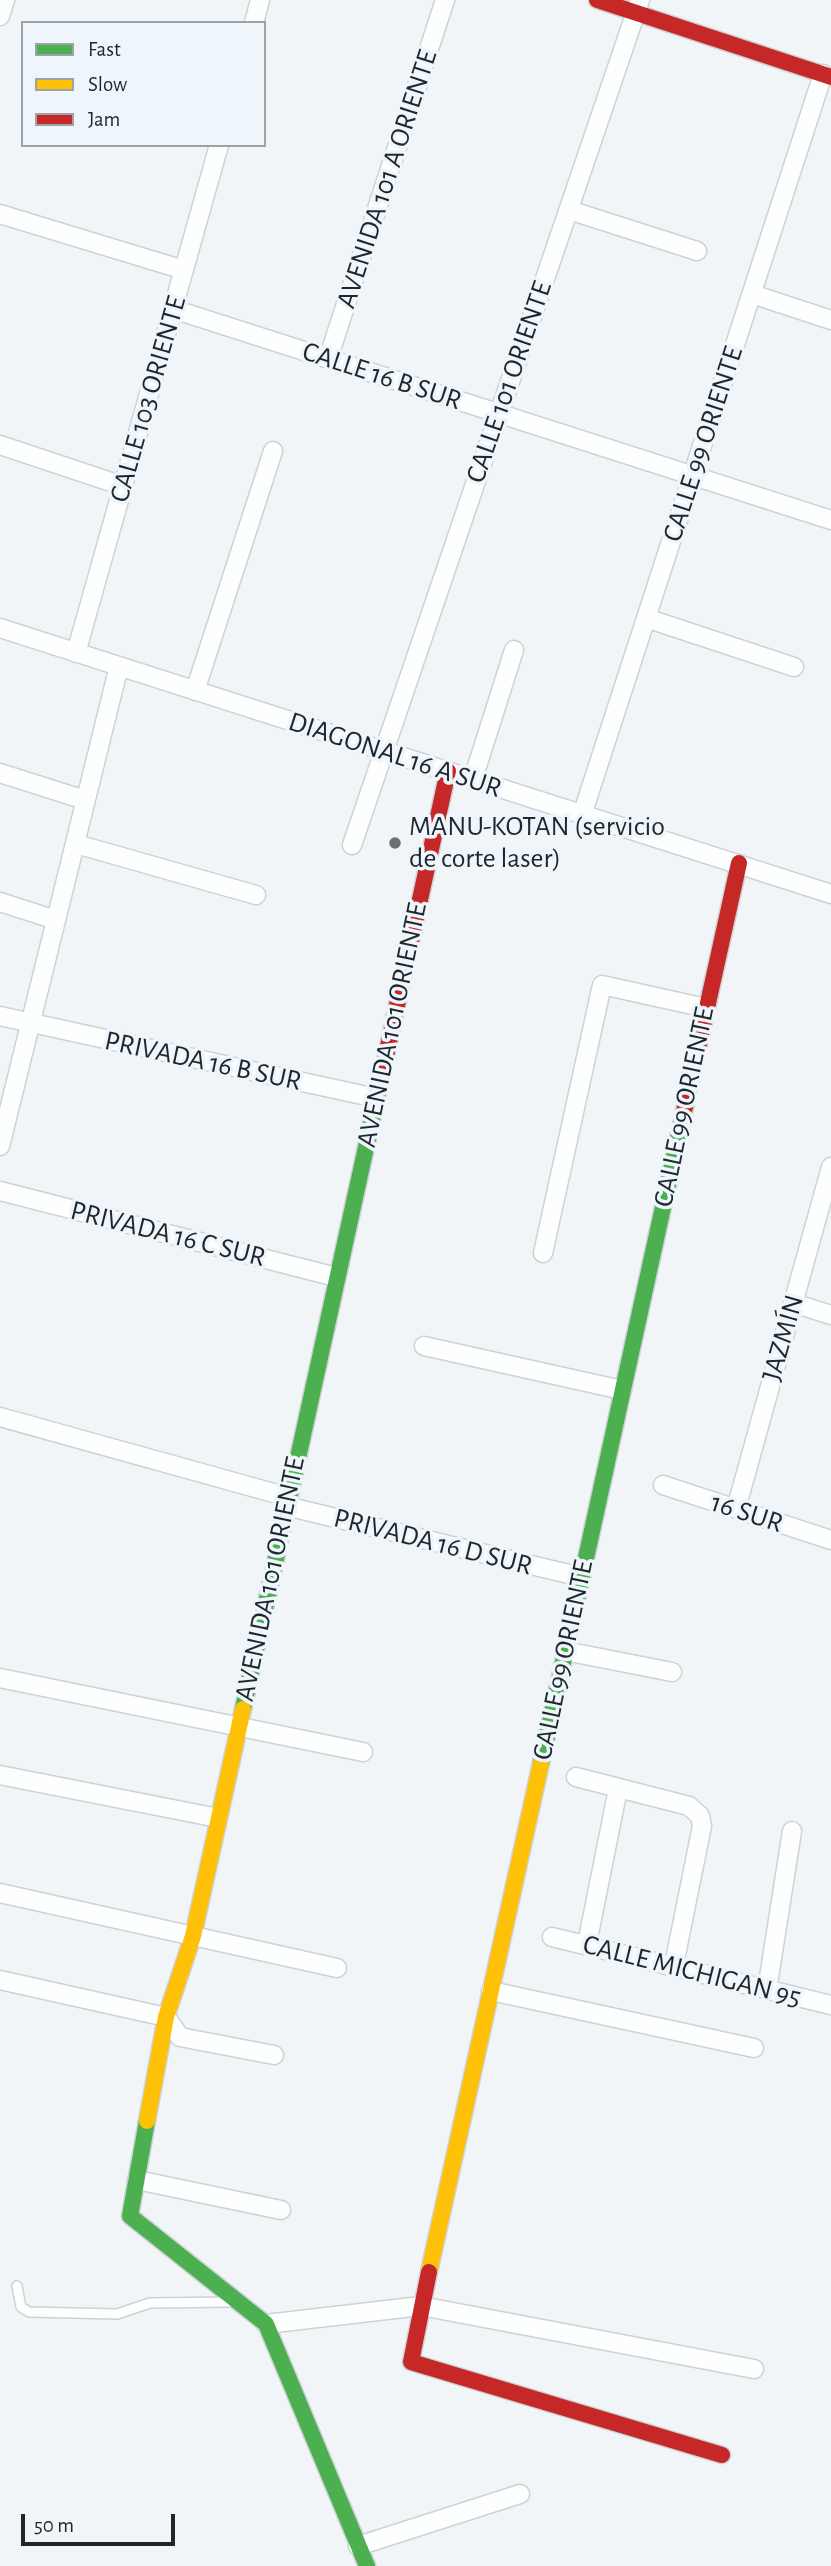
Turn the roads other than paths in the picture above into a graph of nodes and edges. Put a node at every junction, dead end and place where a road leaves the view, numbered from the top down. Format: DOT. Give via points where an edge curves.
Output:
graph roads {
  1 [pos="5,0"];
  2 [pos="260,0"];
  3 [pos="445,0"];
  4 [pos="597,0"];
  5 [pos="638,7"];
  6 [pos="0,16"];
  7 [pos="255,21"];
  8 [pos="827,75"];
  9 [pos="218,147"];
  10 [pos="569,210"];
  11 [pos="0,214"];
  12 [pos="697,251"];
  13 [pos="184,270"];
  14 [pos="752,294"];
  15 [pos="173,309"];
  16 [pos="831,320"];
  17 [pos="328,359"];
  18 [pos="498,413"];
  19 [pos="0,445"];
  20 [pos="273,451"];
  21 [pos="693,476"];
  22 [pos="123,486"];
  23 [pos="831,520"];
  24 [pos="646,618"];
  25 [pos="0,628"];
  26 [pos="514,650"];
  27 [pos="76,653"];
  28 [pos="119,666"];
  29 [pos="794,667"];
  30 [pos="195,691"];
  31 [pos="381,750"];
  32 [pos="448,771"];
  33 [pos="0,773"];
  34 [pos="473,779"];
  35 [pos="85,800"];
  36 [pos="582,815"];
  37 [pos="76,844"];
  38 [pos="352,845"];
  39 [pos="739,863"];
  40 [pos="831,894"];
  41 [pos="256,895"];
  42 [pos="0,902"];
  43 [pos="56,920"];
  44 [pos="706,1008"];
  45 [pos="0,1016"];
  46 [pos="31,1023"];
  47 [pos="376,1098"];
  48 [pos="0,1146"];
  49 [pos="831,1167"];
  50 [pos="0,1191"];
  51 [pos="543,1253"];
  52 [pos="336,1277"];
  53 [pos="793,1303"];
  54 [pos="831,1315"];
  55 [pos="424,1346"];
  56 [pos="622,1390"];
  57 [pos="0,1417"];
  58 [pos="663,1485"];
  59 [pos="287,1501"];
  60 [pos="736,1509"];
  61 [pos="831,1540"];
  62 [pos="581,1577"];
  63 [pos="565,1651"];
  64 [pos="672,1672"];
  65 [pos="0,1678"];
  66 [pos="238,1726"];
  67 [pos="362,1752"];
  68 [pos="0,1774"];
  69 [pos="576,1777"];
  70 [pos="618,1789"];
  71 [pos="218,1818"];
  72 [pos="792,1831"];
  73 [pos="0,1893"];
  74 [pos="193,1936"];
  75 [pos="552,1937"];
  76 [pos="587,1944"];
  77 [pos="674,1965"];
  78 [pos="337,1968"];
  79 [pos="0,1980"];
  80 [pos="766,1990"];
  81 [pos="491,1992"];
  82 [pos="831,2005"];
  83 [pos="166,2017"];
  84 [pos="754,2048"];
  85 [pos="274,2055"];
  86 [pos="137,2180"];
  87 [pos="281,2210"];
  88 [pos="17,2286"];
  89 [pos="238,2302"];
  90 [pos="421,2306"];
  91 [pos="266,2324"];
  92 [pos="754,2369"];
  93 [pos="722,2455"];
  94 [pos="520,2494"];
  95 [pos="358,2546"];
  96 [pos="366,2566"];
  1 -- 6 [label="street"];
  2 -- 7 [label="street"];
  3 -- 17 [label="street, AVENIDA 101 A ORIENTE"];
  4 -- 5 [label="street"];
  5 -- 8 [label="street"];
  5 -- 10 [label="street, CALLE 101 ORIENTE"];
  8 -- 14 [label="street, CALLE 99 ORIENTE"];
  9 -- 13 [label="street, CALLE 103 ORIENTE"];
  10 -- 12 [label="street"];
  10 -- 18 [label="street, CALLE 101 ORIENTE"];
  11 -- 13 [label="street"];
  13 -- 15 [label="street, CALLE 103 ORIENTE"];
  14 -- 16 [label="street"];
  14 -- 21 [label="street, CALLE 99 ORIENTE"];
  15 -- 17 [label="street, CALLE 16 B SUR"];
  15 -- 22 [label="street, CALLE 103 ORIENTE"];
  17 -- 18 [label="street, CALLE 16 B SUR"];
  18 -- 21 [label="street, CALLE 16 B SUR"];
  18 -- 31 [label="street, CALLE 101 ORIENTE"];
  19 -- 22 [label="street"];
  20 -- 30 [label="street"];
  21 -- 23 [label="street, CALLE 16 B SUR"];
  21 -- 24 [label="street, CALLE 99 ORIENTE"];
  22 -- 27 [label="street, CALLE 103 ORIENTE"];
  24 -- 29 [label="street"];
  24 -- 36 [label="street, CALLE 99 ORIENTE"];
  25 -- 27 [label="street, DIAGONAL 16 A SUR"];
  26 -- 34 [label="street"];
  27 -- 28 [label="street, DIAGONAL 16 A SUR"];
  28 -- 30 [label="street, DIAGONAL 16 A SUR"];
  28 -- 35 [label="street"];
  30 -- 31 [label="street, DIAGONAL 16 A SUR"];
  31 -- 32 [label="street, DIAGONAL 16 A SUR"];
  31 -- 38 [label="street, CALLE 101 ORIENTE"];
  32 -- 34 [label="street, DIAGONAL 16 A SUR"];
  32 -- 47 [label="street, AVENIDA 101 ORIENTE"];
  33 -- 35 [label="street"];
  34 -- 36 [label="street, DIAGONAL 16 A SUR"];
  35 -- 37 [label="street"];
  36 -- 39 [label="street, DIAGONAL 16 A SUR"];
  37 -- 41 [label="street"];
  37 -- 43 [label="street"];
  39 -- 40 [label="street, DIAGONAL 16 A SUR"];
  39 -- 44 [label="street, CALLE 99 ORIENTE"];
  42 -- 43 [label="street"];
  43 -- 46 [label="street"];
  44 -- 51 [label="street" via="602,985"];
  44 -- 56 [label="street, CALLE 99 ORIENTE"];
  45 -- 46 [label="street"];
  46 -- 47 [label="street, PRIVADA 16 B SUR"];
  46 -- 48 [label="street"];
  47 -- 52 [label="street, AVENIDA 101 ORIENTE"];
  49 -- 53 [label="street, JAZMÍN"];
  50 -- 52 [label="street, PRIVADA 16 C SUR"];
  52 -- 59 [label="street, AVENIDA 101 ORIENTE"];
  53 -- 54 [label="street"];
  53 -- 60 [label="street, JAZMÍN"];
  55 -- 56 [label="street"];
  56 -- 62 [label="street, CALLE 99 ORIENTE"];
  57 -- 59 [label="street, PRIVADA 16 D SUR"];
  58 -- 60 [label="street, 16 SUR"];
  59 -- 62 [label="street, PRIVADA 16 D SUR"];
  59 -- 66 [label="street, AVENIDA 101 ORIENTE"];
  60 -- 61 [label="street, 16 SUR"];
  62 -- 63 [label="street, CALLE 99 ORIENTE"];
  63 -- 64 [label="street"];
  63 -- 81 [label="street, CALLE 99 ORIENTE"];
  65 -- 66 [label="street"];
  66 -- 67 [label="street"];
  66 -- 71 [label="street, AVENIDA 101 ORIENTE"];
  68 -- 71 [label="street"];
  69 -- 70 [label="street"];
  70 -- 76 [label="street"];
  70 -- 77 [label="street" via="689,1806 700,1816 702,1826"];
  71 -- 74 [label="street, AVENIDA 101 ORIENTE"];
  72 -- 80 [label="street"];
  73 -- 74 [label="street"];
  74 -- 78 [label="street"];
  74 -- 83 [label="street, AVENIDA 101 ORIENTE"];
  75 -- 76 [label="street, CALLE MICHIGAN 95"];
  76 -- 77 [label="street, CALLE MICHIGAN 95"];
  77 -- 80 [label="street, CALLE MICHIGAN 95"];
  79 -- 83 [label="street"];
  80 -- 82 [label="street, CALLE MICHIGAN 95"];
  81 -- 84 [label="street"];
  81 -- 90 [label="street, CALLE 99 ORIENTE"];
  83 -- 85 [label="street" via="180,2037"];
  83 -- 86 [label="street, AVENIDA 101 ORIENTE"];
  86 -- 87 [label="street"];
  86 -- 89 [label="street, AVENIDA 101 ORIENTE" via="130,2216"];
  88 -- 89 [label="lane" via="21,2307 29,2312 117,2314 150,2303"];
  89 -- 91 [label="street, AVENIDA 101 ORIENTE"];
  90 -- 91 [label="street"];
  90 -- 92 [label="street"];
  90 -- 93 [label="street, CALLE 99 ORIENTE" via="411,2362"];
  91 -- 95 [label="street"];
  94 -- 95 [label="street"];
  95 -- 96 [label="street"];
}
